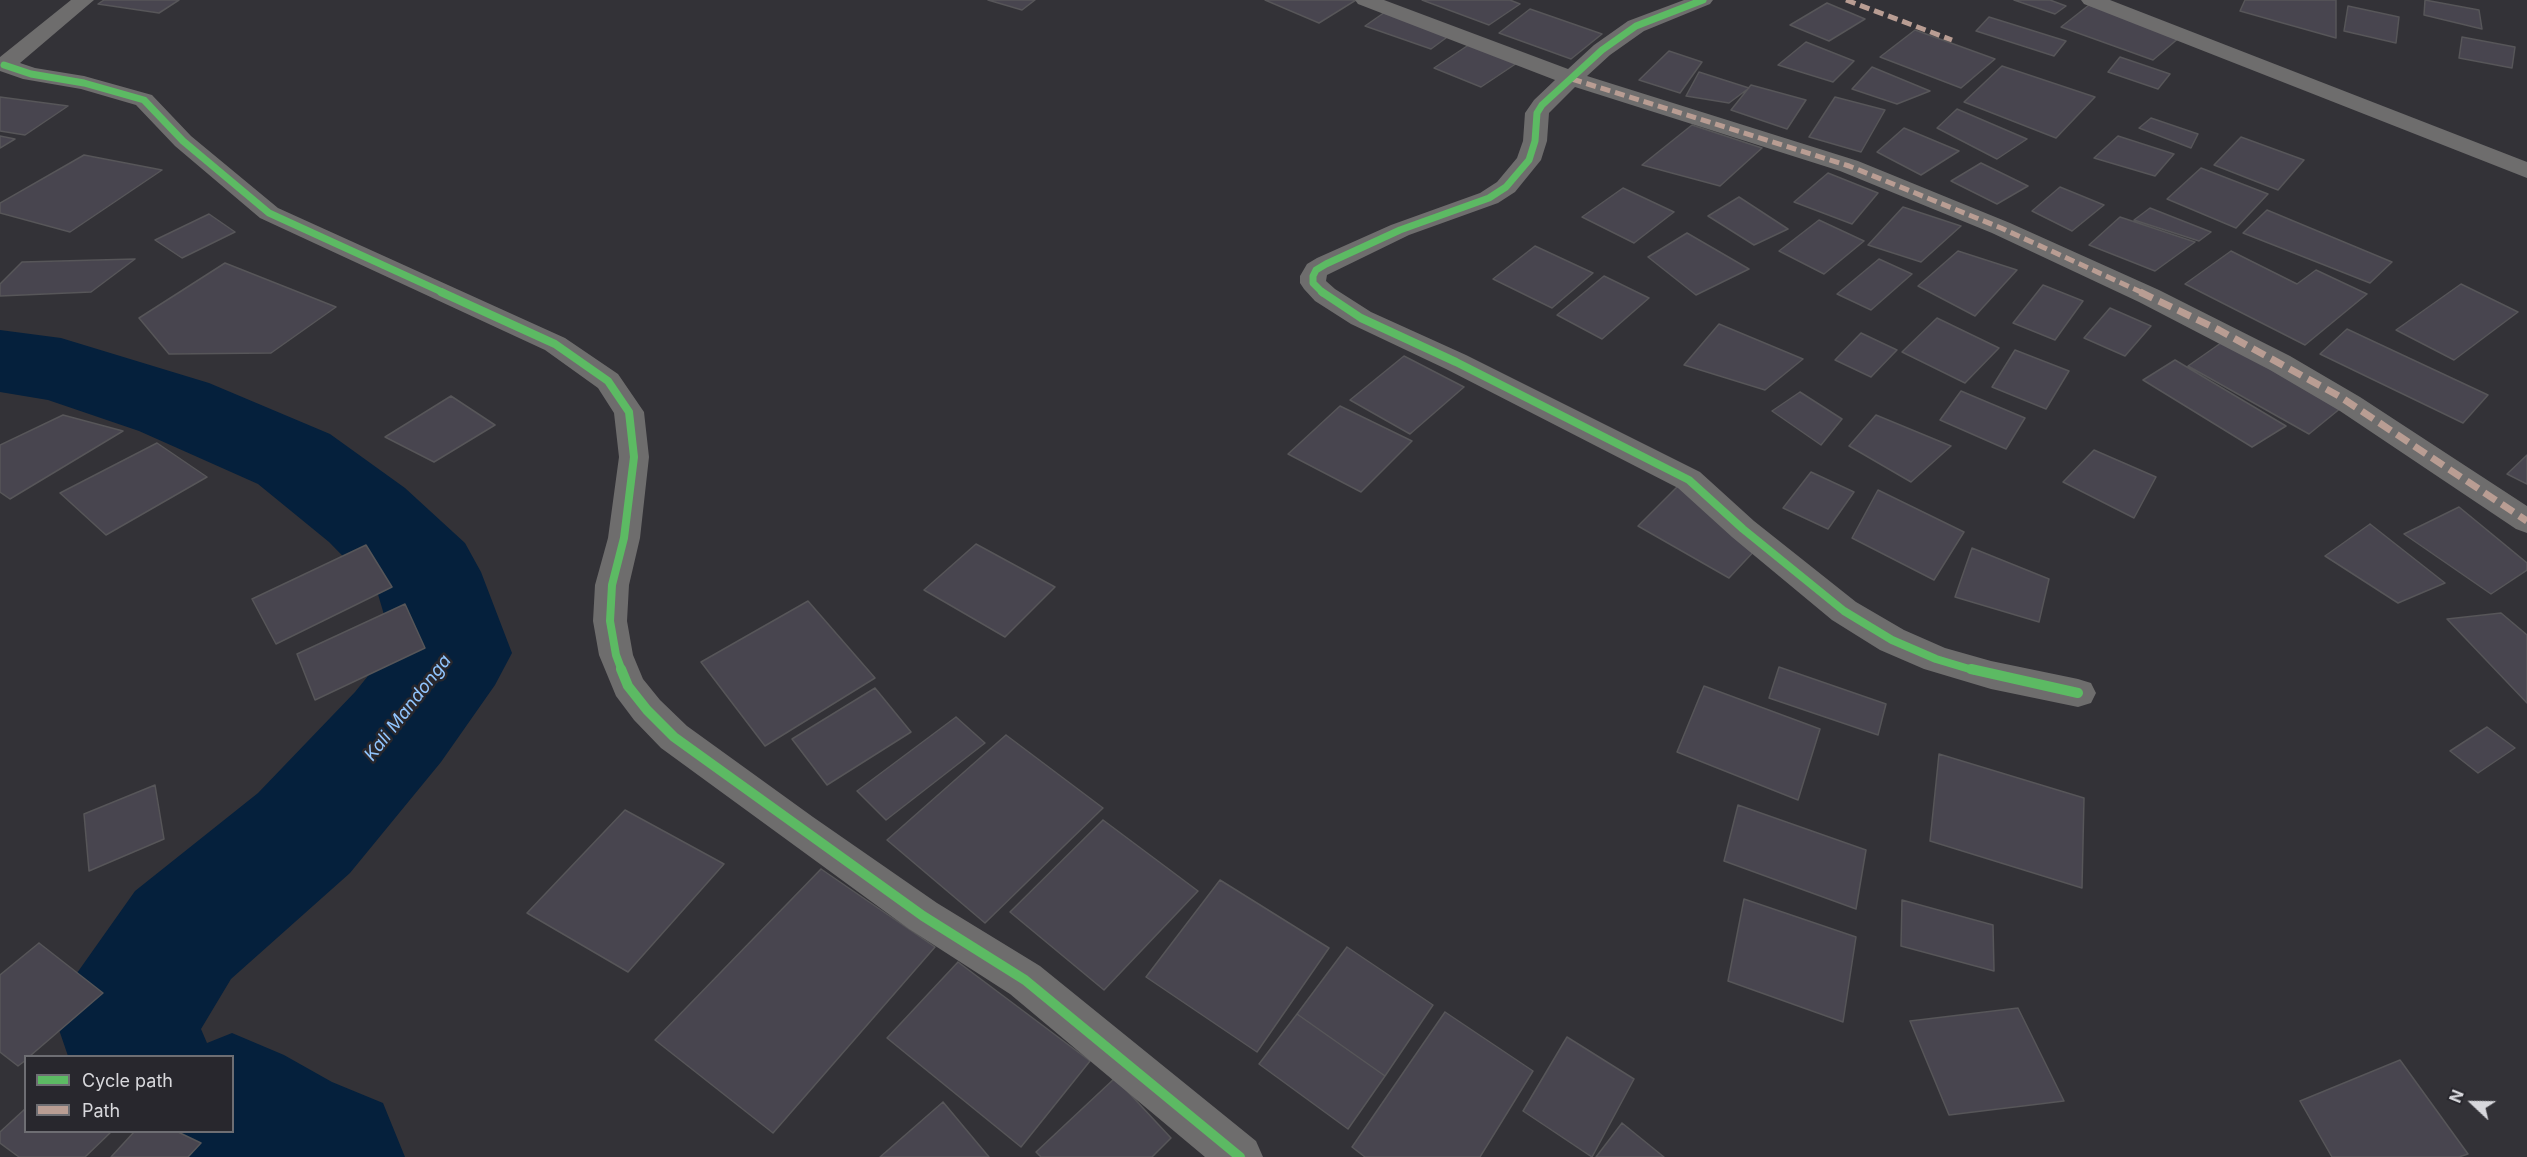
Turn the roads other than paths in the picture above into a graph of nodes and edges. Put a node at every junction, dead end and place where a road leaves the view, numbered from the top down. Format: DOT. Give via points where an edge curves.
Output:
graph roads {
  1 [pos="84,0"];
  2 [pos="1365,0"];
  3 [pos="1703,0"];
  4 [pos="2091,0"];
  5 [pos="1572,79"];
  6 [pos="2527,171"];
  7 [pos="2527,521"];
  8 [pos="2078,693"];
  9 [pos="1240,1157"];
  1 -- 9 [label="street" via="4,65 144,100 183,141 269,213 555,344 608,381 629,412 634,457 624,538 612,585 610,621 616,655 628,686 647,710 674,737 914,909 1025,980"];
  2 -- 5 [label="street"];
  3 -- 5 [label="street" via="1636,26 1602,50"];
  4 -- 6 [label="street"];
  5 -- 7 [label="street" via="1850,166 2001,228 2149,296 2338,396"];
  5 -- 8 [label="street" via="1537,113 1529,160 1506,187 1489,198 1401,230 1326,264 1316,270 1313,284 1361,318 1689,480 1844,611 1892,640 1980,672"];
}
